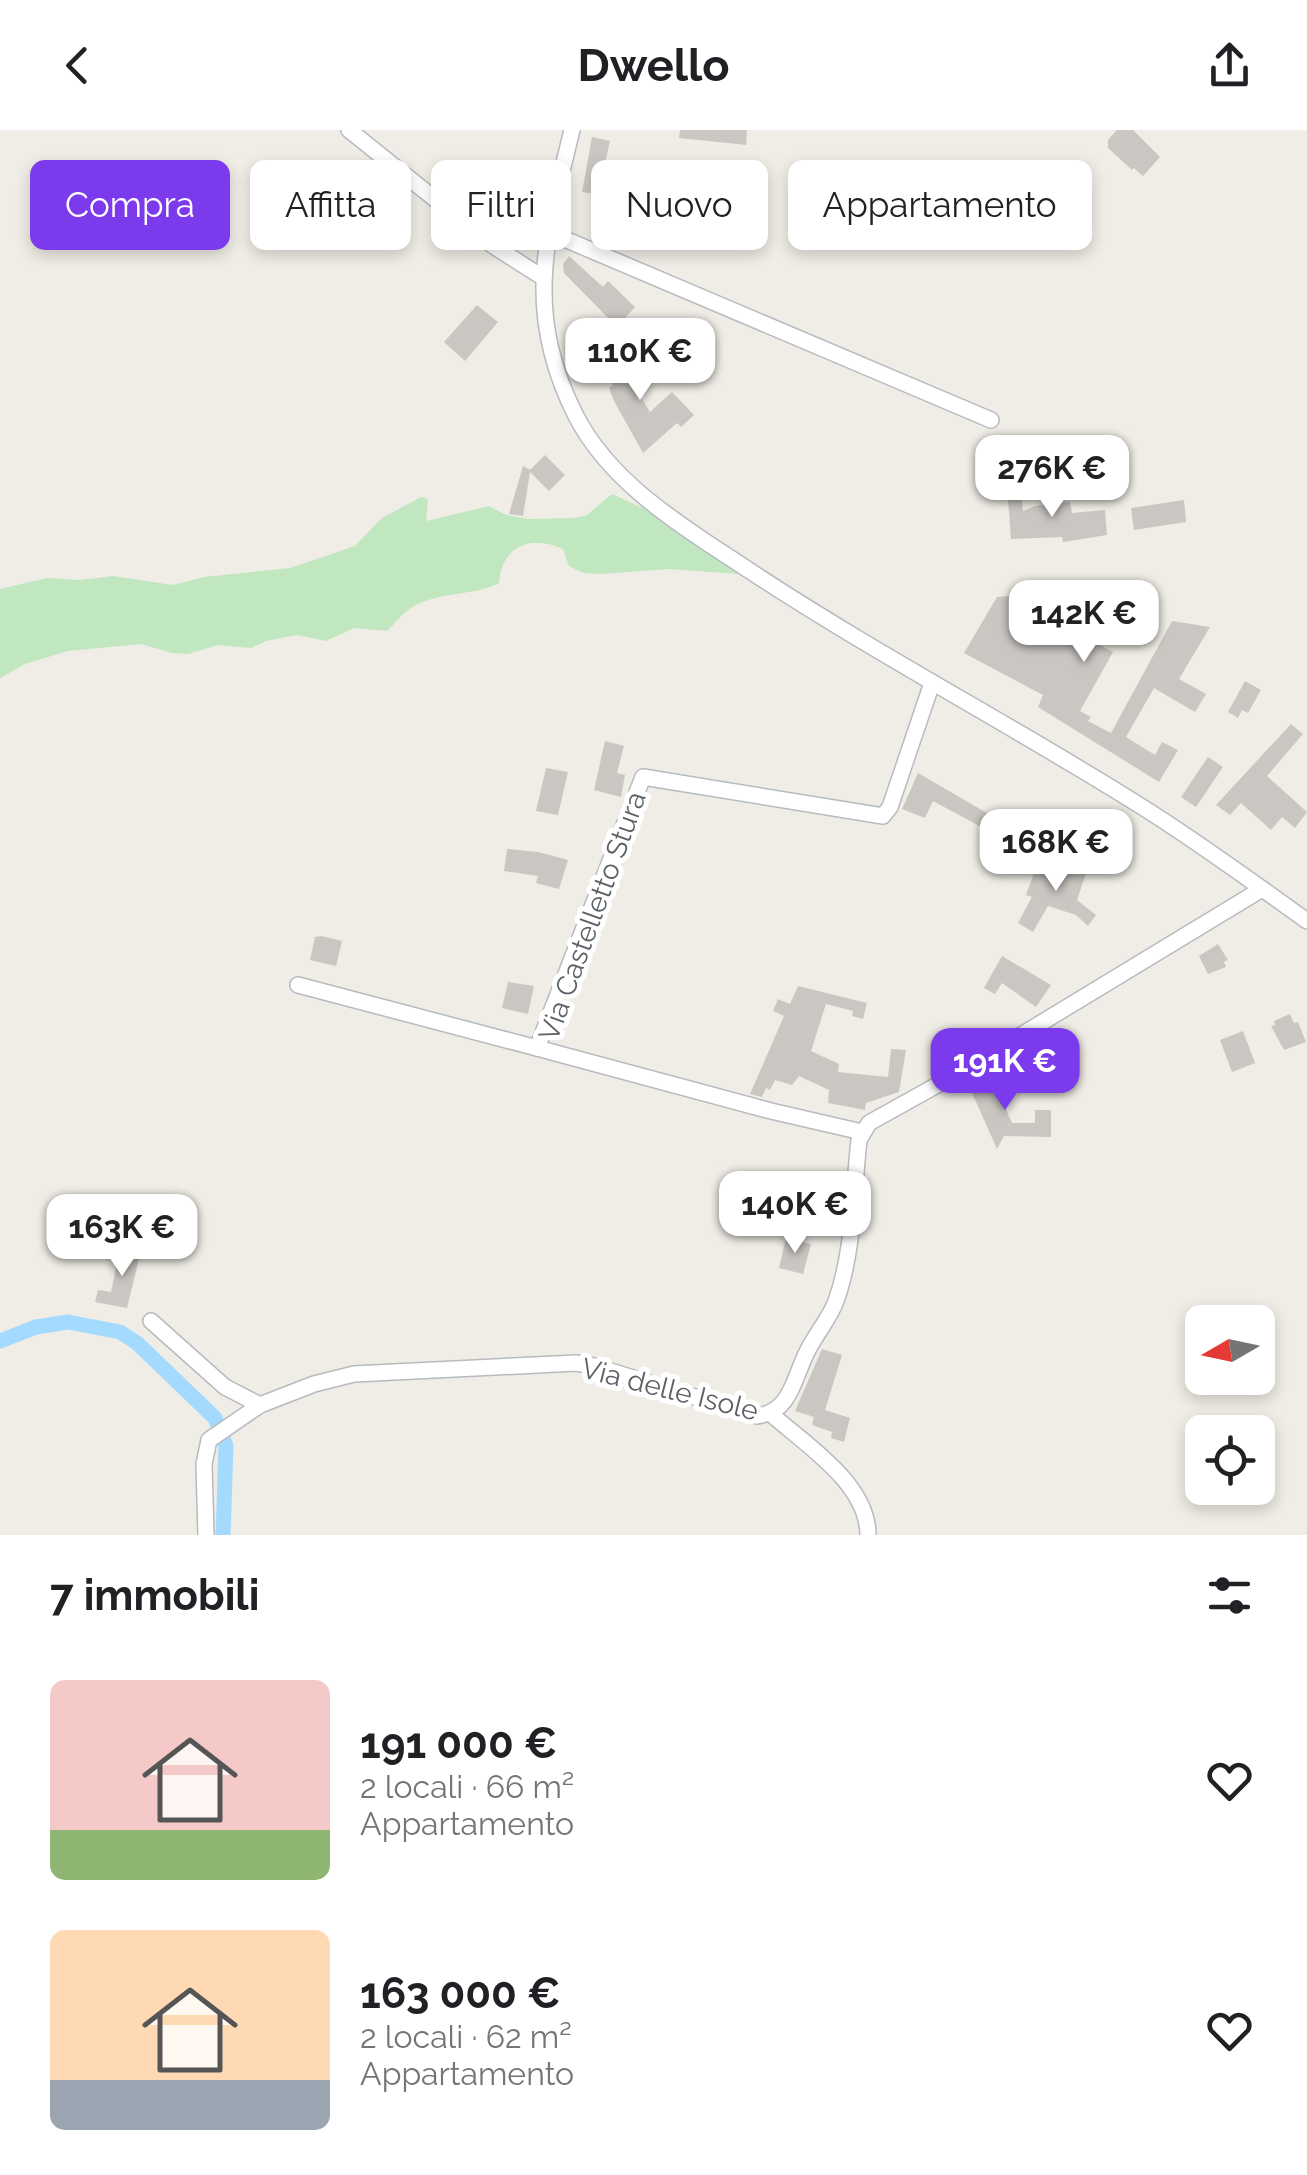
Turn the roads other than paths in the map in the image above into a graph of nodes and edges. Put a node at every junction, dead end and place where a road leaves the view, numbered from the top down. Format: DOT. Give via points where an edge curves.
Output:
graph roads {
  1 [pos="348,130"];
  2 [pos="572,130"];
  3 [pos="565,160"];
  4 [pos="571,242"];
  5 [pos="546,250"];
  6 [pos="542,277"];
  7 [pos="991,420"];
  8 [pos="932,684"];
  9 [pos="1262,888"];
  10 [pos="1307,920"];
  11 [pos="298,985"];
  12 [pos="538,1048"];
  13 [pos="862,1132"];
  14 [pos="151,1321"];
  15 [pos="260,1405"];
  16 [pos="771,1414"];
  17 [pos="206,1535"];
  18 [pos="868,1535"];
  1 -- 6 [label="street"];
  2 -- 3 [label="street"];
  4 -- 7 [label="street"];
  5 -- 6 [label="street"];
  6 -- 8 [label="street" via="561,382 578,419 621,476 735,561"];
  8 -- 9 [label="street" via="1140,805"];
  8 -- 12 [label="street, Via Castelletto Stura" via="883,816 643,778"];
  9 -- 10 [label="street"];
  9 -- 13 [label="street"];
  11 -- 12 [label="street"];
  12 -- 13 [label="street, Via Castelletto Stura"];
  13 -- 16 [label="street, Via delle Isole" via="836,1304 785,1402"];
  14 -- 15 [label="street" via="225,1388"];
  15 -- 16 [label="street, Via delle Isole" via="354,1374 564,1362 757,1416"];
  15 -- 17 [label="street, Via delle Isole" via="209,1440"];
  16 -- 18 [label="street" via="841,1477 858,1499"];
}
